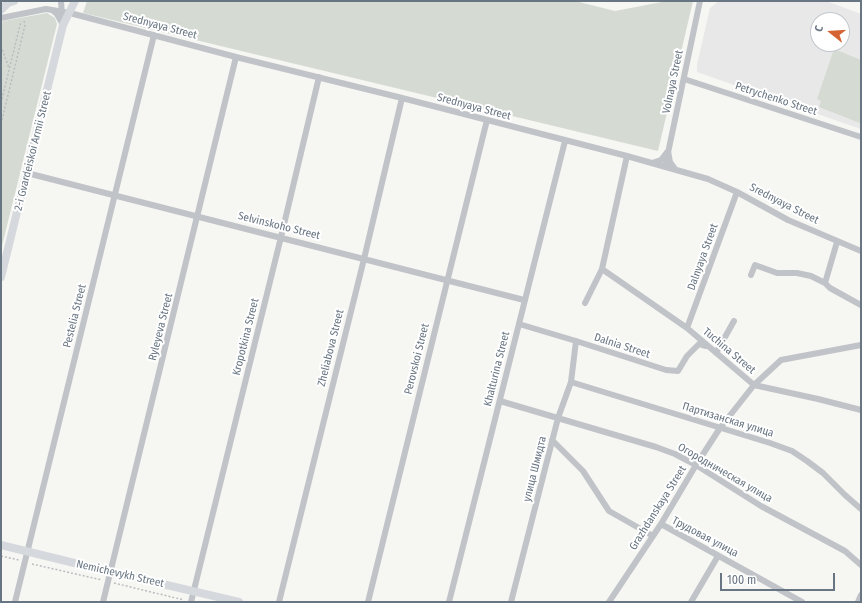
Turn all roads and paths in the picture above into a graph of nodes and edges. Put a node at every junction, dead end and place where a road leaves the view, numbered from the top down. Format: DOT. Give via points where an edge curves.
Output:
graph roads {
  1 [pos="14,1"];
  2 [pos="61,1"];
  3 [pos="75,1"];
  4 [pos="700,1"];
  5 [pos="1,10"];
  6 [pos="52,10"];
  7 [pos="66,12"];
  8 [pos="23,13"];
  9 [pos="1,18"];
  10 [pos="64,25"];
  11 [pos="154,35"];
  12 [pos="1,46"];
  13 [pos="236,57"];
  14 [pos="9,68"];
  15 [pos="319,77"];
  16 [pos="684,79"];
  17 [pos="402,98"];
  18 [pos="1,103"];
  19 [pos="487,120"];
  20 [pos="1,124"];
  21 [pos="861,137"];
  22 [pos="565,141"];
  23 [pos="668,151"];
  24 [pos="627,156"];
  25 [pos="652,163"];
  26 [pos="665,167"];
  27 [pos="675,170"];
  28 [pos="27,173"];
  29 [pos="737,192"];
  30 [pos="115,195"];
  31 [pos="198,216"];
  32 [pos="281,237"];
  33 [pos="837,242"];
  34 [pos="861,251"];
  35 [pos="364,258"];
  36 [pos="602,269"];
  37 [pos="751,275"];
  38 [pos="1,277"];
  39 [pos="447,281"];
  40 [pos="825,283"];
  41 [pos="524,300"];
  42 [pos="585,303"];
  43 [pos="861,305"];
  44 [pos="734,321"];
  45 [pos="519,324"];
  46 [pos="687,328"];
  47 [pos="576,341"];
  48 [pos="861,345"];
  49 [pos="708,346"];
  50 [pos="716,353"];
  51 [pos="571,382"];
  52 [pos="754,385"];
  53 [pos="500,401"];
  54 [pos="861,410"];
  55 [pos="558,418"];
  56 [pos="720,428"];
  57 [pos="552,440"];
  58 [pos="696,465"];
  59 [pos="861,509"];
  60 [pos="661,524"];
  61 [pos="653,536"];
  62 [pos="1,545"];
  63 [pos="28,551"];
  64 [pos="1,556"];
  65 [pos="718,556"];
  66 [pos="25,562"];
  67 [pos="861,565"];
  68 [pos="111,572"];
  69 [pos="108,582"];
  70 [pos="193,591"];
  71 [pos="861,595"];
  72 [pos="15,602"];
  73 [pos="103,602"];
  74 [pos="190,602"];
  75 [pos="240,602"];
  76 [pos="278,602"];
  77 [pos="368,602"];
  78 [pos="449,602"];
  79 [pos="511,602"];
  80 [pos="609,602"];
  81 [pos="691,602"];
  82 [pos="802,602"];
  83 [pos="858,602"];
  1 -- 5 [label="main road"];
  2 -- 7 [label="street"];
  3 -- 7 [label="main road, 2-i Gvardeiskoi Armii Street"];
  4 -- 16 [label="street, Volnaya Street"];
  6 -- 7 [label="street, Srednyaya Street"];
  6 -- 8 [label="street, Srednyaya Street"];
  6 -- 10 [label="street" via="58,14"];
  7 -- 10 [label="main road, 2-i Gvardeiskoi Armii Street"];
  7 -- 11 [label="street, Srednyaya Street"];
  8 -- 9 [label="street, Srednyaya Street"];
  8 -- 14 [label="path"];
  8 -- 20 [label="path" via="25,25"];
  10 -- 28 [label="main road, 2-i Gvardeiskoi Armii Street"];
  11 -- 13 [label="street, Srednyaya Street"];
  11 -- 30 [label="street, Pestelia Street"];
  12 -- 14 [label="path"];
  13 -- 15 [label="street, Srednyaya Street"];
  13 -- 31 [label="street, Ryleyeva Street"];
  14 -- 18 [label="path"];
  15 -- 17 [label="street, Srednyaya Street"];
  15 -- 32 [label="street, Kropotkina Street"];
  16 -- 21 [label="street, Petrychenko Street"];
  16 -- 23 [label="street, Volnaya Street"];
  17 -- 19 [label="street, Srednyaya Street"];
  17 -- 35 [label="street, Zheliabova Street"];
  19 -- 22 [label="street, Srednyaya Street"];
  19 -- 39 [label="street, Perovskoi Street"];
  22 -- 24 [label="street, Srednyaya Street"];
  22 -- 41 [label="street, Khalturina Street"];
  23 -- 25 [label="street" via="662,160"];
  23 -- 26 [label="street, Volnaya Street"];
  23 -- 27 [label="street"];
  24 -- 25 [label="street, Srednyaya Street"];
  24 -- 36 [label="street"];
  25 -- 26 [label="street, Srednyaya Street"];
  26 -- 27 [label="street, Srednyaya Street"];
  27 -- 29 [label="street, Srednyaya Street" via="708,179"];
  28 -- 30 [label="street, Selvinskoho Street"];
  28 -- 38 [label="main road, 2-i Gvardeiskoi Armii Street"];
  29 -- 33 [label="street, Srednyaya Street" via="788,220"];
  29 -- 46 [label="street, Dalnyaya Street"];
  30 -- 31 [label="street, Selvinskoho Street"];
  30 -- 63 [label="street, Pestelia Street"];
  31 -- 32 [label="street, Selvinskoho Street"];
  31 -- 68 [label="street, Ryleyeva Street"];
  32 -- 35 [label="street, Selvinskoho Street"];
  32 -- 70 [label="street, Kropotkina Street"];
  33 -- 34 [label="street, Srednyaya Street"];
  33 -- 40 [label="street"];
  35 -- 39 [label="street, Selvinskoho Street"];
  35 -- 76 [label="street, Zheliabova Street"];
  36 -- 42 [label="street"];
  36 -- 46 [label="street, Tuchina Street"];
  37 -- 40 [label="street" via="755,265 777,273 811,276"];
  39 -- 41 [label="street, Selvinskoho Street"];
  39 -- 77 [label="street, Perovskoi Street"];
  40 -- 43 [label="street"];
  41 -- 45 [label="street, Khalturina Street"];
  44 -- 50 [label="street"];
  45 -- 47 [label="street, Dalnia Street"];
  45 -- 53 [label="street, Khalturina Street"];
  46 -- 49 [label="street, Tuchina Street"];
  47 -- 49 [label="street, Dalnia Street" via="666,370 678,371 687,356 699,344"];
  47 -- 51 [label="street, улица Шмидта"];
  48 -- 52 [label="street, Grazhdanskaya Street" via="781,360"];
  49 -- 50 [label="street, Tuchina Street"];
  50 -- 52 [label="street, Tuchina Street"];
  51 -- 55 [label="street, улица Шмидта"];
  51 -- 56 [label="street, Партизанская улица"];
  52 -- 54 [label="street, Tuchina Street"];
  52 -- 56 [label="street, Grazhdanskaya Street"];
  53 -- 55 [label="street, Огородническая улица"];
  53 -- 78 [label="street, Khalturina Street"];
  55 -- 57 [label="street, улица Шмидта"];
  55 -- 58 [label="street, Огородническая улица" via="656,447"];
  56 -- 58 [label="street, Grazhdanskaya Street"];
  56 -- 59 [label="street, Партизанская улица" via="792,451 823,473"];
  57 -- 61 [label="street" via="583,471 609,511"];
  57 -- 79 [label="street, улица Шмидта"];
  58 -- 60 [label="street, Grazhdanskaya Street"];
  58 -- 67 [label="street, Огородническая улица" via="761,506 845,551"];
  60 -- 61 [label="street, Grazhdanskaya Street"];
  60 -- 65 [label="street, Трудовая улица"];
  61 -- 80 [label="street, Grazhdanskaya Street"];
  62 -- 63 [label="main road, Nemichevykh Street"];
  63 -- 66 [label="street, Pestelia Street"];
  63 -- 68 [label="main road, Nemichevykh Street"];
  64 -- 66 [label="path"];
  65 -- 81 [label="street"];
  65 -- 82 [label="street, Трудовая улица"];
  66 -- 69 [label="path"];
  66 -- 72 [label="street, Pestelia Street"];
  68 -- 69 [label="street, Ryleyeva Street"];
  68 -- 70 [label="main road, Nemichevykh Street"];
  69 -- 73 [label="street, Ryleyeva Street"];
  69 -- 74 [label="path"];
  70 -- 74 [label="street, Kropotkina Street"];
  70 -- 75 [label="main road, Nemichevykh Street"];
  71 -- 83 [label="street"];
}
